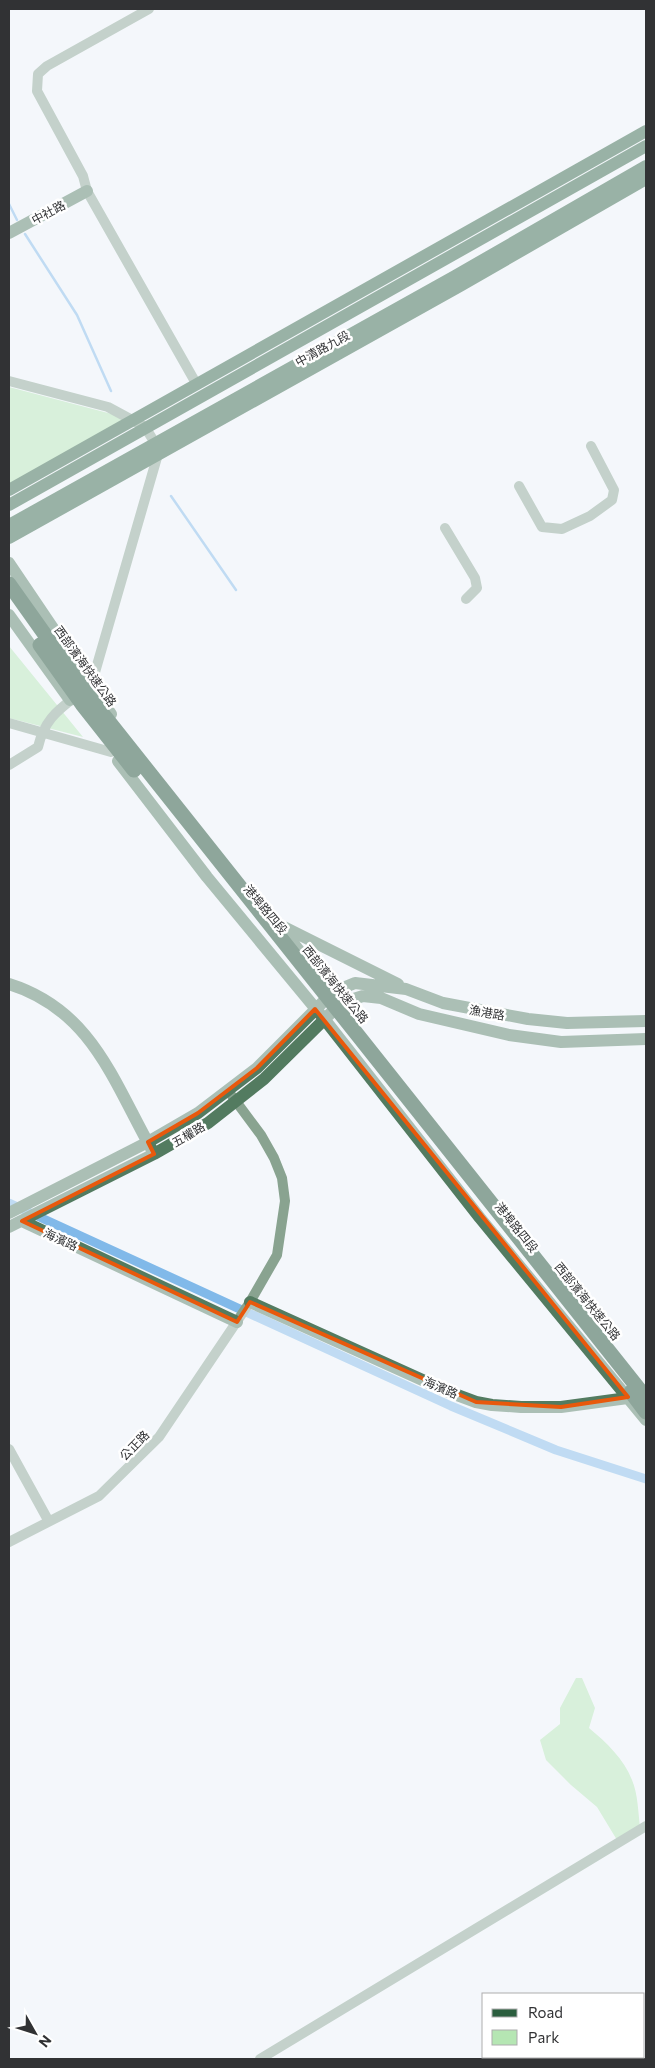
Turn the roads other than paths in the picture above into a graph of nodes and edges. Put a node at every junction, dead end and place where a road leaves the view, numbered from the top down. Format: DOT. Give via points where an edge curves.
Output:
graph roads {
  1 [pos="149,9"];
  2 [pos="646,132"];
  3 [pos="646,146"];
  4 [pos="646,166"];
  5 [pos="646,179"];
  6 [pos="87,191"];
  7 [pos="9,233"];
  8 [pos="9,381"];
  9 [pos="197,385"];
  10 [pos="132,420"];
  11 [pos="145,427"];
  12 [pos="591,446"];
  13 [pos="157,449"];
  14 [pos="519,486"];
  15 [pos="9,490"];
  16 [pos="9,504"];
  17 [pos="9,525"];
  18 [pos="445,528"];
  19 [pos="9,538"];
  20 [pos="9,563"];
  21 [pos="9,584"];
  22 [pos="466,599"];
  23 [pos="9,601"];
  24 [pos="9,615"];
  25 [pos="91,686"];
  26 [pos="71,701"];
  27 [pos="9,723"];
  28 [pos="42,732"];
  29 [pos="111,752"];
  30 [pos="9,765"];
  31 [pos="280,925"];
  32 [pos="9,984"];
  33 [pos="406,989"];
  34 [pos="333,992"];
  35 [pos="341,1003"];
  36 [pos="315,1009"];
  37 [pos="325,1020"];
  38 [pos="646,1021"];
  39 [pos="646,1039"];
  40 [pos="228,1091"];
  41 [pos="236,1102"];
  42 [pos="148,1142"];
  43 [pos="154,1154"];
  44 [pos="9,1213"];
  45 [pos="22,1221"];
  46 [pos="9,1227"];
  47 [pos="250,1302"];
  48 [pos="236,1322"];
  49 [pos="646,1388"];
  50 [pos="628,1397"];
  51 [pos="646,1397"];
  52 [pos="646,1412"];
  53 [pos="646,1420"];
  54 [pos="9,1449"];
  55 [pos="48,1520"];
  56 [pos="9,1542"];
  57 [pos="646,1826"];
  58 [pos="260,2059"];
  1 -- 6 [label="street" via="38,74 37,91 83,176"];
  2 -- 9 [label="main road"];
  3 -- 11 [label="main road, 中清路九段"];
  4 -- 13 [label="main road, 中清路九段"];
  5 -- 13 [label="main road, 中清路九段" via="460,286"];
  6 -- 7 [label="street, 中社路"];
  6 -- 9 [label="street"];
  8 -- 10 [label="street" via="108,407"];
  9 -- 10 [label="main road"];
  10 -- 11 [label="street"];
  10 -- 15 [label="main road"];
  11 -- 13 [label="street"];
  11 -- 16 [label="main road, 中清路九段"];
  12 -- 14 [label="street" via="614,490 612,500 590,516 562,529 542,527"];
  13 -- 17 [label="main road, 中清路九段"];
  13 -- 19 [label="main road, 中清路九段"];
  13 -- 25 [label="street"];
  18 -- 22 [label="street" via="475,578 477,588"];
  20 -- 25 [label="street, 港埠路四段"];
  21 -- 51 [label="highway, 西部濱海快速公路" via="108,721"];
  23 -- 52 [label="highway, 西部濱海快速公路" via="82,704"];
  24 -- 26 [label="street, 港埠路四段"];
  25 -- 26 [label="street"];
  25 -- 31 [label="street, 港埠路四段" via="196,824"];
  26 -- 28 [label="street" via="50,718"];
  26 -- 29 [label="street, 港埠路四段"];
  27 -- 28 [label="street"];
  28 -- 29 [label="street"];
  28 -- 30 [label="street" via="38,747"];
  29 -- 36 [label="street, 港埠路四段" via="207,877"];
  31 -- 33 [label="street"];
  31 -- 34 [label="street, 港埠路四段"];
  32 -- 42 [label="street" via="54,1005 79,1026 103,1058"];
  33 -- 34 [label="street, 漁港路" via="355,983"];
  33 -- 38 [label="street, 漁港路" via="443,1003 528,1019"];
  34 -- 35 [label="street, 港埠路四段"];
  34 -- 36 [label="street, 五權路"];
  35 -- 37 [label="street, 五權路"];
  35 -- 39 [label="street, 漁港路" via="363,996 381,998 419,1014 510,1035 561,1042"];
  35 -- 49 [label="street, 港埠路四段"];
  36 -- 37 [label="street, 港埠路四段"];
  36 -- 40 [label="street, 五權路" via="258,1068"];
  37 -- 41 [label="street, 五權路"];
  37 -- 50 [label="street, 港埠路四段" via="480,1218"];
  40 -- 41 [label="street"];
  40 -- 42 [label="street, 五權路"];
  41 -- 43 [label="street, 五權路"];
  41 -- 47 [label="street" via="262,1135 274,1158 282,1178 285,1201 277,1255"];
  42 -- 43 [label="street"];
  42 -- 44 [label="street, 五權路"];
  43 -- 45 [label="street, 五權路"];
  45 -- 46 [label="street, 五權路"];
  45 -- 48 [label="street, 海濱路"];
  47 -- 48 [label="street, 公正路"];
  47 -- 50 [label="street, 海濱路" via="476,1402 561,1408"];
  48 -- 55 [label="street, 公正路" via="159,1438 99,1496"];
  50 -- 51 [label="street, 海濱路"];
  50 -- 53 [label="street, 港埠路四段"];
  54 -- 55 [label="street"];
  55 -- 56 [label="street, 公正路"];
  57 -- 58 [label="street"];
}
